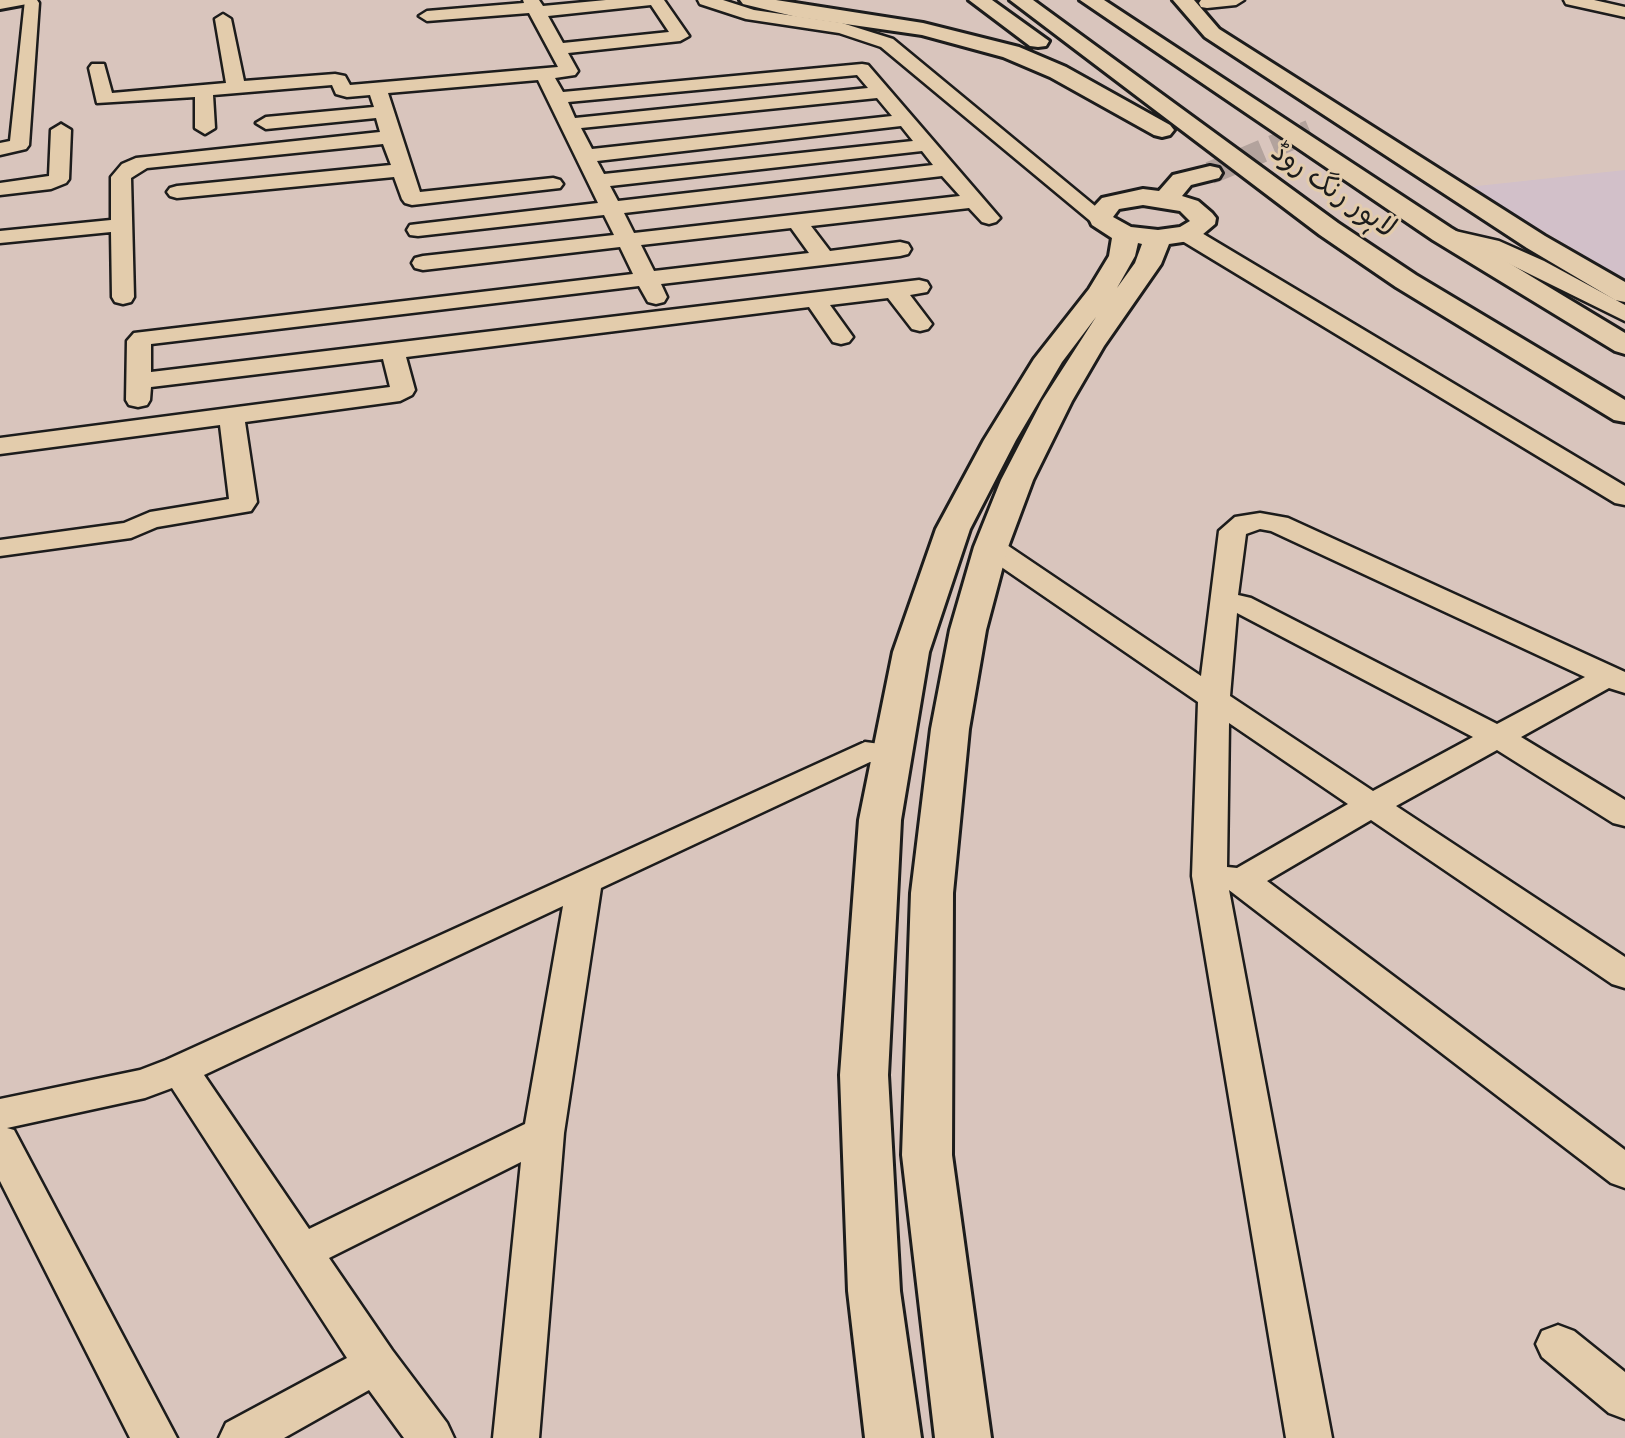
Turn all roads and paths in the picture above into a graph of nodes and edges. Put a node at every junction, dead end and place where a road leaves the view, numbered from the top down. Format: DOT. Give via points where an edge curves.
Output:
graph roads {
  1 [pos="53,0"];
  2 [pos="656,0"];
  3 [pos="706,0"];
  4 [pos="750,0"];
  5 [pos="789,0"];
  6 [pos="979,0"];
  7 [pos="1020,0"];
  8 [pos="1051,0"];
  9 [pos="1090,0"];
  10 [pos="1183,0"];
  11 [pos="1236,0"];
  12 [pos="1572,0"];
  13 [pos="25,2"];
  14 [pos="1206,3"];
  15 [pos="884,4"];
  16 [pos="0,5"];
  17 [pos="534,6"];
  18 [pos="1625,12"];
  19 [pos="428,16"];
  20 [pos="223,19"];
  21 [pos="557,49"];
  22 [pos="908,60"];
  23 [pos="98,68"];
  24 [pos="862,69"];
  25 [pos="544,74"];
  26 [pos="710,83"];
  27 [pos="236,88"];
  28 [pos="378,89"];
  29 [pos="204,91"];
  30 [pos="880,92"];
  31 [pos="556,98"];
  32 [pos="728,108"];
  33 [pos="384,112"];
  34 [pos="21,120"];
  35 [pos="905,120"];
  36 [pos="0,121"];
  37 [pos="266,123"];
  38 [pos="568,124"];
  39 [pos="205,128"];
  40 [pos="61,130"];
  41 [pos="1167,133"];
  42 [pos="391,137"];
  43 [pos="749,138"];
  44 [pos="309,141"];
  45 [pos="927,145"];
  46 [pos="0,149"];
  47 [pos="585,156"];
  48 [pos="768,162"];
  49 [pos="947,169"];
  50 [pos="550,176"];
  51 [pos="404,177"];
  52 [pos="597,181"];
  53 [pos="316,187"];
  54 [pos="0,188"];
  55 [pos="177,191"];
  56 [pos="974,201"];
  57 [pos="609,208"];
  58 [pos="989,218"];
  59 [pos="797,221"];
  60 [pos="122,225"];
  61 [pos="1139,225"];
  62 [pos="1366,225"];
  63 [pos="418,230"];
  64 [pos="1442,234"];
  65 [pos="0,237"];
  66 [pos="626,239"];
  67 [pos="552,248"];
  68 [pos="901,249"];
  69 [pos="824,258"];
  70 [pos="423,263"];
  71 [pos="646,280"];
  72 [pos="1406,281"];
  73 [pos="919,287"];
  74 [pos="568,290"];
  75 [pos="894,290"];
  76 [pos="1470,291"];
  77 [pos="1625,294"];
  78 [pos="122,297"];
  79 [pos="815,300"];
  80 [pos="1625,314"];
  81 [pos="669,319"];
  82 [pos="920,324"];
  83 [pos="841,337"];
  84 [pos="1625,345"];
  85 [pos="393,351"];
  86 [pos="1584,360"];
  87 [pos="1625,413"];
  88 [pos="231,416"];
  89 [pos="0,446"];
  90 [pos="1625,497"];
  91 [pos="991,547"];
  92 [pos="0,548"];
  93 [pos="1223,601"];
  94 [pos="1617,680"];
  95 [pos="1214,699"];
  96 [pos="1498,737"];
  97 [pos="892,754"];
  98 [pos="1374,804"];
  99 [pos="1625,815"];
  100 [pos="1226,878"];
  101 [pos="584,882"];
  102 [pos="877,890"];
  103 [pos="932,893"];
  104 [pos="1625,975"];
  105 [pos="180,1070"];
  106 [pos="0,1114"];
  107 [pos="544,1133"];
  108 [pos="0,1141"];
  109 [pos="1625,1172"];
  110 [pos="302,1252"];
  111 [pos="1558,1344"];
  112 [pos="376,1364"];
  113 [pos="1625,1399"];
  114 [pos="154,1438"];
  115 [pos="242,1438"];
  116 [pos="431,1438"];
  117 [pos="516,1438"];
  118 [pos="893,1438"];
  119 [pos="963,1438"];
  120 [pos="1309,1438"];
  1 -- 13 [label="street"];
  2 -- 17 [label="street"];
  2 -- 21 [label="street" via="680,36"];
  3 -- 22 [label="street" via="752,15 866,34"];
  4 -- 41 [label="main road" via="923,29 1011,52 1058,72"];
  5 -- 15 [label="main road" via="830,6"];
  6 -- 41 [label="main road"];
  7 -- 72 [label="main road, لاہور رنگ روڈ"];
  8 -- 62 [label="main road, لاہور رنگ روڈ"];
  9 -- 64 [label="main road"];
  10 -- 77 [label="main road" via="1212,33 1313,122 1364,133"];
  11 -- 14 [label="street"];
  12 -- 18 [label="street"];
  13 -- 16 [label="main road"];
  13 -- 34 [label="street"];
  17 -- 19 [label="street"];
  17 -- 21 [label="street"];
  20 -- 27 [label="street"];
  21 -- 25 [label="street" via="569,72"];
  22 -- 24 [label="street"];
  22 -- 61 [label="street" via="1052,180"];
  23 -- 29 [label="street" via="104,99"];
  24 -- 26 [label="street"];
  24 -- 30 [label="street"];
  25 -- 28 [label="street"];
  25 -- 31 [label="street"];
  26 -- 31 [label="street"];
  26 -- 32 [label="street"];
  27 -- 28 [label="street" via="338,79 344,91"];
  27 -- 29 [label="street"];
  28 -- 33 [label="street"];
  29 -- 39 [label="street"];
  30 -- 32 [label="street"];
  30 -- 35 [label="street"];
  31 -- 38 [label="street"];
  32 -- 38 [label="street"];
  32 -- 43 [label="street"];
  33 -- 37 [label="street"];
  33 -- 42 [label="street"];
  34 -- 36 [label="street"];
  34 -- 46 [label="street" via="18,146"];
  35 -- 43 [label="street"];
  35 -- 45 [label="street"];
  38 -- 47 [label="street"];
  40 -- 54 [label="street" via="59,179"];
  41 -- 72 [label="main road" via="1234,181"];
  42 -- 44 [label="street"];
  42 -- 51 [label="street"];
  43 -- 47 [label="street"];
  43 -- 48 [label="street"];
  44 -- 53 [label="street"];
  44 -- 60 [label="street" via="143,162 129,168 121,177"];
  45 -- 48 [label="street"];
  45 -- 49 [label="street"];
  47 -- 52 [label="street"];
  48 -- 52 [label="street"];
  49 -- 56 [label="street"];
  49 -- 57 [label="street"];
  50 -- 51 [label="street"];
  51 -- 53 [label="street"];
  52 -- 57 [label="street"];
  53 -- 55 [label="street"];
  56 -- 58 [label="street"];
  56 -- 59 [label="street"];
  57 -- 63 [label="street"];
  57 -- 66 [label="street"];
  59 -- 66 [label="street"];
  59 -- 69 [label="street"];
  60 -- 65 [label="street"];
  60 -- 78 [label="street"];
  61 -- 61 [label="main road" via="1143,197 1189,179 1189,206 1203,218 1197,230"];
  61 -- 90 [label="street"];
  61 -- 91 [label="main road" via="1148,264 1056,401"];
  61 -- 97 [label="main road" via="1101,292 1049,359 953,529 911,652"];
  64 -- 80 [label="street" via="1491,246"];
  64 -- 84 [label="main road"];
  66 -- 67 [label="street"];
  66 -- 71 [label="street"];
  67 -- 70 [label="street"];
  67 -- 74 [label="street"];
  68 -- 69 [label="street"];
  69 -- 71 [label="street"];
  71 -- 74 [label="street"];
  71 -- 81 [label="street"];
  72 -- 87 [label="main road, لاہور رنگ روڈ"];
  73 -- 75 [label="street"];
  74 -- 85 [label="street" via="142,338 138,391"];
  75 -- 79 [label="street"];
  75 -- 82 [label="street"];
  76 -- 86 [label="main road"];
  79 -- 81 [label="street"];
  79 -- 83 [label="street"];
  81 -- 85 [label="street"];
  85 -- 88 [label="street" via="403,390 399,394"];
  88 -- 89 [label="street"];
  88 -- 92 [label="street" via="241,505 150,520 131,530"];
  91 -- 95 [label="street"];
  91 -- 103 [label="main road" via="968,630 950,729"];
  93 -- 94 [label="street" via="1233,531 1245,523 1278,524"];
  93 -- 95 [label="street"];
  93 -- 96 [label="street" via="1241,604"];
  94 -- 96 [label="street"];
  95 -- 98 [label="street"];
  95 -- 100 [label="street"];
  96 -- 98 [label="street"];
  96 -- 99 [label="street"];
  97 -- 101 [label="street" via="865,752"];
  97 -- 102 [label="main road" via="880,820"];
  98 -- 100 [label="street"];
  98 -- 104 [label="street"];
  100 -- 109 [label="street"];
  100 -- 120 [label="street"];
  101 -- 105 [label="street"];
  101 -- 107 [label="street"];
  102 -- 103 [label="main road"];
  102 -- 118 [label="main road" via="864,1075 874,1291"];
  103 -- 119 [label="main road" via="927,1156"];
  105 -- 106 [label="street" via="145,1083"];
  105 -- 110 [label="street"];
  107 -- 110 [label="street"];
  107 -- 117 [label="street"];
  108 -- 114 [label="street"];
  110 -- 112 [label="street"];
  111 -- 113 [label="street"];
  112 -- 115 [label="street"];
  112 -- 116 [label="street"];
}
